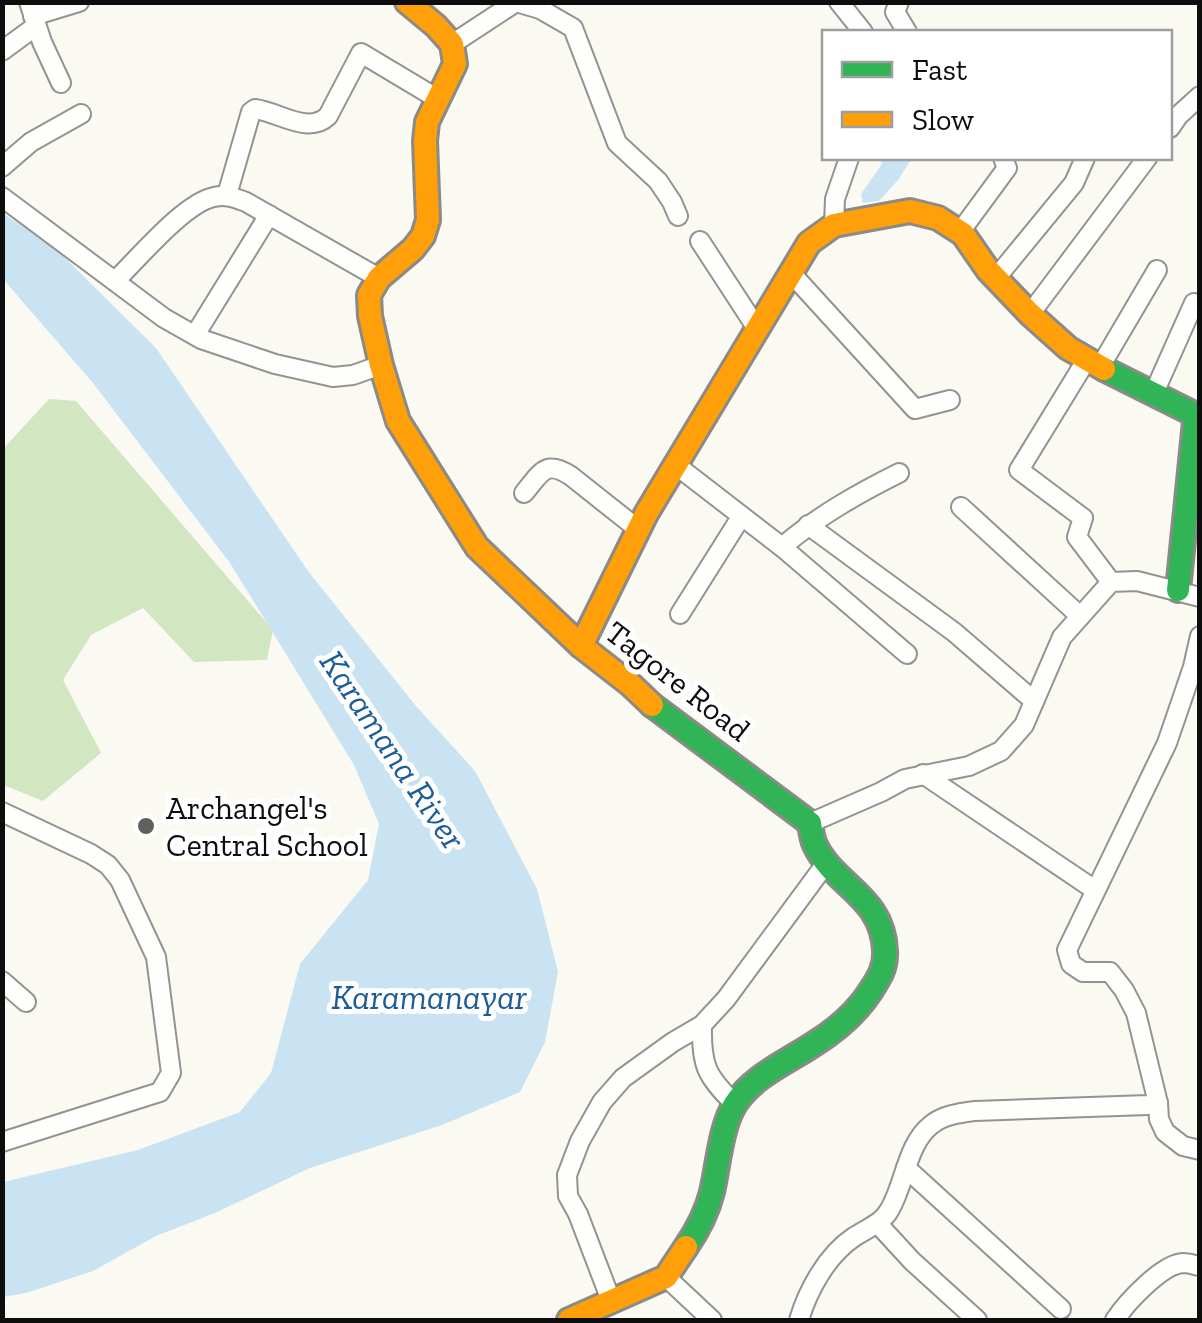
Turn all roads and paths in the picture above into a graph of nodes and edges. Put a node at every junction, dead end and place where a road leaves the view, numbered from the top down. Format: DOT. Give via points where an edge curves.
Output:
graph roads {
  1 [pos="79,2"];
  2 [pos="407,2"];
  3 [pos="516,2"];
  4 [pos="839,2"];
  5 [pos="899,2"];
  6 [pos="33,15"];
  7 [pos="862,30"];
  8 [pos="906,30"];
  9 [pos="452,44"];
  10 [pos="2,51"];
  11 [pos="61,83"];
  12 [pos="1200,96"];
  13 [pos="438,98"];
  14 [pos="80,114"];
  15 [pos="1172,125"];
  16 [pos="847,160"];
  17 [pos="1003,160"];
  18 [pos="1083,160"];
  19 [pos="1146,160"];
  20 [pos="2,167"];
  21 [pos="227,195"];
  22 [pos="2,197"];
  23 [pos="270,215"];
  24 [pos="678,216"];
  25 [pos="834,224"];
  26 [pos="960,232"];
  27 [pos="700,241"];
  28 [pos="1157,270"];
  29 [pos="791,273"];
  30 [pos="378,278"];
  31 [pos="996,278"];
  32 [pos="115,281"];
  33 [pos="1194,303"];
  34 [pos="1030,314"];
  35 [pos="758,330"];
  36 [pos="194,335"];
  37 [pos="1093,363"];
  38 [pos="381,365"];
  39 [pos="1153,395"];
  40 [pos="950,400"];
  41 [pos="1195,458"];
  42 [pos="676,466"];
  43 [pos="900,472"];
  44 [pos="524,493"];
  45 [pos="961,506"];
  46 [pos="741,518"];
  47 [pos="808,525"];
  48 [pos="639,530"];
  49 [pos="782,547"];
  50 [pos="1111,582"];
  51 [pos="1189,594"];
  52 [pos="680,614"];
  53 [pos="1080,616"];
  54 [pos="1200,636"];
  55 [pos="581,646"];
  56 [pos="907,654"];
  57 [pos="1034,701"];
  58 [pos="923,774"];
  59 [pos="2,812"];
  60 [pos="810,823"];
  61 [pos="827,862"];
  62 [pos="1095,890"];
  63 [pos="2,981"];
  64 [pos="26,1002"];
  65 [pos="702,1025"];
  66 [pos="1158,1103"];
  67 [pos="735,1104"];
  68 [pos="2,1142"];
  69 [pos="1200,1150"];
  70 [pos="906,1168"];
  71 [pos="878,1224"];
  72 [pos="1200,1266"];
  73 [pos="666,1277"];
  74 [pos="612,1303"];
  75 [pos="1061,1309"];
  76 [pos="569,1320"];
  77 [pos="712,1320"];
  78 [pos="799,1320"];
  79 [pos="977,1320"];
  80 [pos="1114,1320"];
  1 -- 6 [label="street"];
  2 -- 9 [label="street"];
  3 -- 9 [label="street"];
  3 -- 24 [label="street" via="573,28 616,143 658,181"];
  4 -- 7 [label="street"];
  5 -- 8 [label="street" via="895,12"];
  6 -- 10 [label="street"];
  6 -- 11 [label="street"];
  9 -- 13 [label="street" via="455,64"];
  12 -- 15 [label="street"];
  13 -- 21 [label="street" via="361,52 320,124 251,112"];
  13 -- 30 [label="street" via="426,122 423,236"];
  14 -- 20 [label="street"];
  16 -- 25 [label="street"];
  17 -- 26 [label="street" via="1007,168"];
  18 -- 31 [label="street" via="1074,183"];
  19 -- 34 [label="street"];
  21 -- 23 [label="street"];
  21 -- 32 [label="street" via="182,215"];
  22 -- 32 [label="street"];
  23 -- 30 [label="street"];
  23 -- 36 [label="street"];
  25 -- 26 [label="street" via="910,211"];
  25 -- 29 [label="street" via="809,243"];
  26 -- 31 [label="street"];
  27 -- 35 [label="street"];
  28 -- 37 [label="street"];
  29 -- 35 [label="street"];
  29 -- 40 [label="street" via="915,409"];
  30 -- 38 [label="street, Tagore Road" via="370,306"];
  31 -- 34 [label="street"];
  32 -- 36 [label="street"];
  33 -- 39 [label="street"];
  34 -- 37 [label="street"];
  35 -- 42 [label="street"];
  36 -- 38 [label="street" via="333,378"];
  37 -- 39 [label="street"];
  37 -- 50 [label="street" via="1019,470 1084,518 1077,537"];
  38 -- 55 [label="street, Tagore Road" via="398,421 476,547"];
  39 -- 41 [label="street" via="1192,414"];
  41 -- 51 [label="street"];
  42 -- 46 [label="street"];
  42 -- 48 [label="street"];
  43 -- 47 [label="street"];
  44 -- 48 [label="street" via="544,469 559,469"];
  45 -- 53 [label="street"];
  46 -- 49 [label="street"];
  46 -- 52 [label="street"];
  47 -- 49 [label="street"];
  47 -- 57 [label="street" via="954,632"];
  48 -- 55 [label="street"];
  49 -- 56 [label="street"];
  50 -- 51 [label="street"];
  50 -- 53 [label="street"];
  53 -- 57 [label="street" via="1062,637"];
  54 -- 62 [label="street" via="1167,744"];
  55 -- 60 [label="street, Tagore Road" via="663,716"];
  57 -- 58 [label="street" via="1024,726 1001,751 969,766"];
  58 -- 60 [label="street"];
  58 -- 62 [label="street"];
  59 -- 68 [label="street" via="92,854 120,880 156,958 171,1073 160,1092"];
  60 -- 61 [label="street"];
  61 -- 65 [label="street"];
  61 -- 67 [label="street" via="875,913 884,970 847,1019 762,1076"];
  62 -- 66 [label="street" via="1068,950 1071,964 1083,972 1110,972 1124,990"];
  63 -- 64 [label="street"];
  65 -- 67 [label="street" via="703,1061"];
  65 -- 74 [label="street" via="622,1078 580,1140 567,1175 568,1196"];
  66 -- 69 [label="street" via="1165,1132"];
  66 -- 70 [label="street" via="950,1115 919,1138"];
  67 -- 73 [label="street" via="706,1208"];
  70 -- 71 [label="street"];
  70 -- 75 [label="street"];
  71 -- 78 [label="street" via="834,1254"];
  71 -- 79 [label="street"];
  72 -- 80 [label="street" via="1181,1262 1158,1274"];
  73 -- 74 [label="street"];
  73 -- 77 [label="street"];
  74 -- 76 [label="street"];
}
